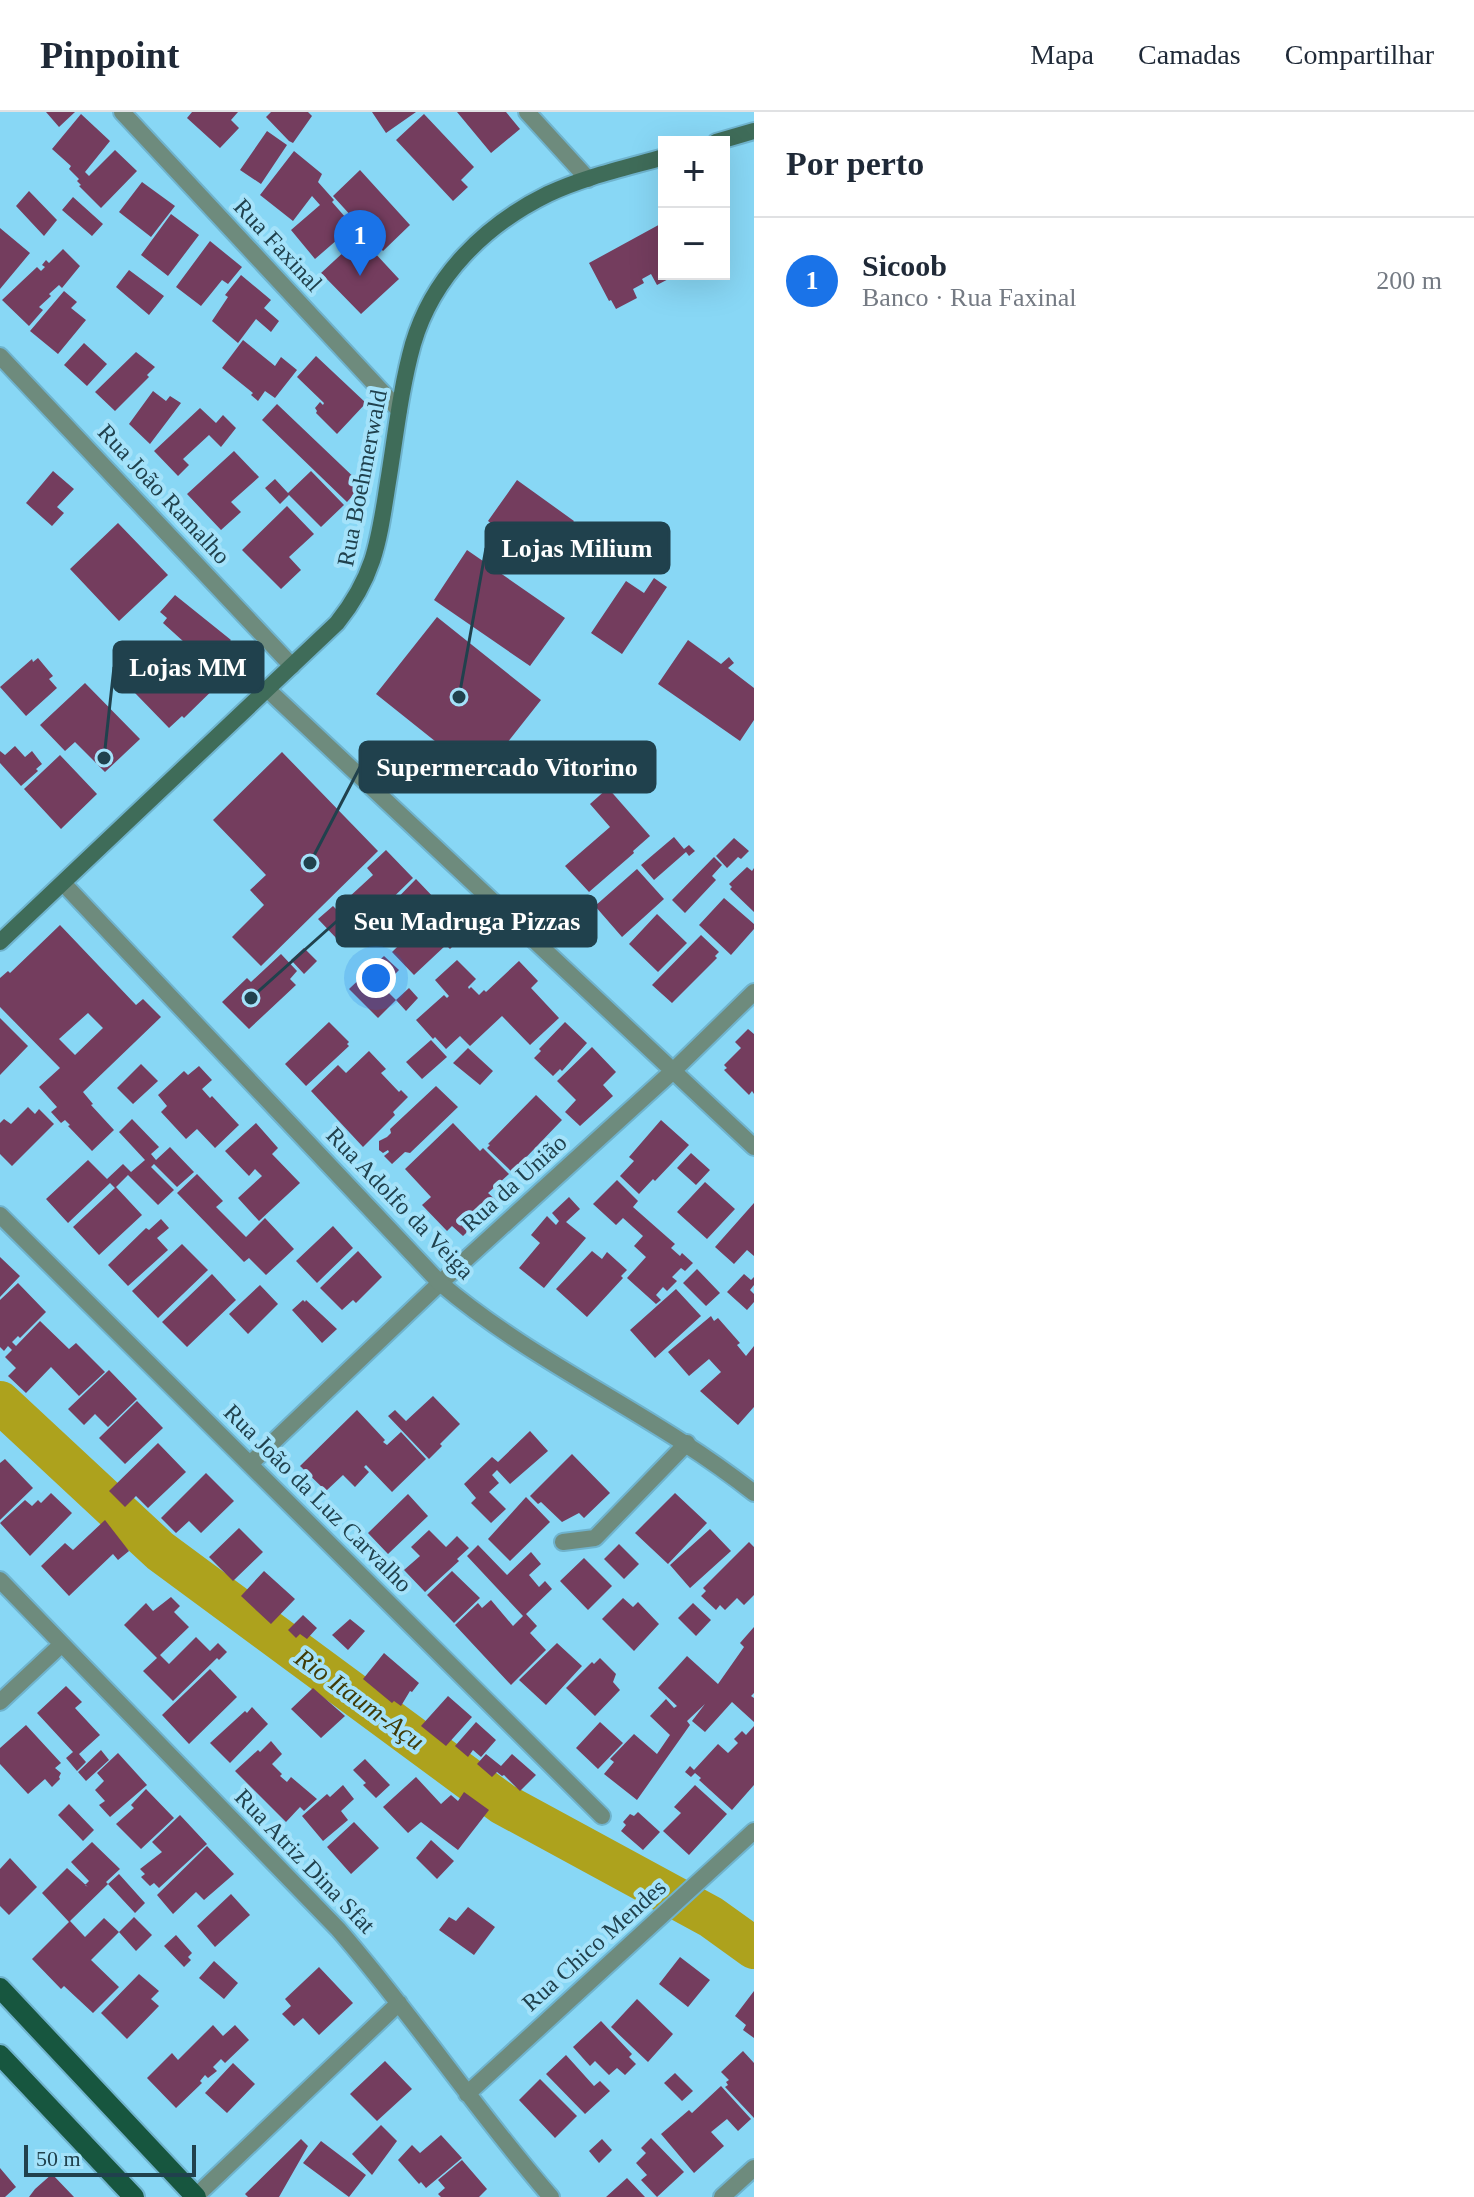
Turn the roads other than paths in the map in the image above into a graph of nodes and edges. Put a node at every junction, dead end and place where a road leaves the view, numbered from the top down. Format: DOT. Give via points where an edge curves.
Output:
graph roads {
  1 [pos="122,112"];
  2 [pos="527,112"];
  3 [pos="754,131"];
  4 [pos="730,138"];
  5 [pos="658,159"];
  6 [pos="588,179"];
  7 [pos="0,356"];
  8 [pos="399,410"];
  9 [pos="292,666"];
  10 [pos="268,690"];
  11 [pos="63,883"];
  12 [pos="0,942"];
  13 [pos="754,992"];
  14 [pos="673,1071"];
  15 [pos="754,1147"];
  16 [pos="0,1215"];
  17 [pos="440,1283"];
  18 [pos="687,1443"];
  19 [pos="250,1464"];
  20 [pos="754,1493"];
  21 [pos="563,1542"];
  22 [pos="0,1580"];
  23 [pos="62,1644"];
  24 [pos="0,1702"];
  25 [pos="602,1816"];
  26 [pos="754,1831"];
  27 [pos="0,1988"];
  28 [pos="399,2003"];
  29 [pos="0,2055"];
  30 [pos="467,2094"];
  31 [pos="754,2168"];
  32 [pos="134,2197"];
  33 [pos="196,2197"];
  34 [pos="551,2197"];
  35 [pos="722,2197"];
  1 -- 8 [label="street, Rua Faxinal"];
  2 -- 6 [label="street"];
  3 -- 4 [label="main road"];
  5 -- 6 [label="main road, Rua Boehmerwald"];
  6 -- 8 [label="main road, Rua Boehmerwald" via="511,215 455,264 429,303 413,343"];
  7 -- 9 [label="street, Rua João Ramalho"];
  8 -- 9 [label="main road, Rua Boehmerwald" via="376,553 364,585 337,623"];
  9 -- 10 [label="main road, Rua Boehmerwald"];
  10 -- 11 [label="main road, Rua Boehmerwald"];
  10 -- 14 [label="street"];
  11 -- 12 [label="main road, Rua Boehmerwald"];
  11 -- 17 [label="street, Rua Adolfo da Veiga"];
  13 -- 14 [label="street, Rua da União"];
  14 -- 15 [label="street"];
  14 -- 17 [label="street, Rua da União"];
  16 -- 19 [label="street, Rua João da Luz Carvalho"];
  17 -- 18 [label="street, Rua Adolfo da Veiga" via="498,1328"];
  17 -- 19 [label="street, Rua da União"];
  18 -- 20 [label="street, Rua Adolfo da Veiga"];
  18 -- 21 [label="street" via="595,1538"];
  19 -- 25 [label="street, Rua João da Luz Carvalho"];
  22 -- 23 [label="street, Rua Atriz Dina Sfat"];
  23 -- 24 [label="street"];
  23 -- 28 [label="street, Rua Atriz Dina Sfat" via="338,1929"];
  26 -- 30 [label="street, Rua Chico Mendes"];
  27 -- 33 [label="main road"];
  28 -- 30 [label="street, Rua Atriz Dina Sfat"];
  28 -- 33 [label="street"];
  29 -- 32 [label="main road"];
  30 -- 34 [label="street, Rua Atriz Dina Sfat"];
  31 -- 35 [label="street"];
}
